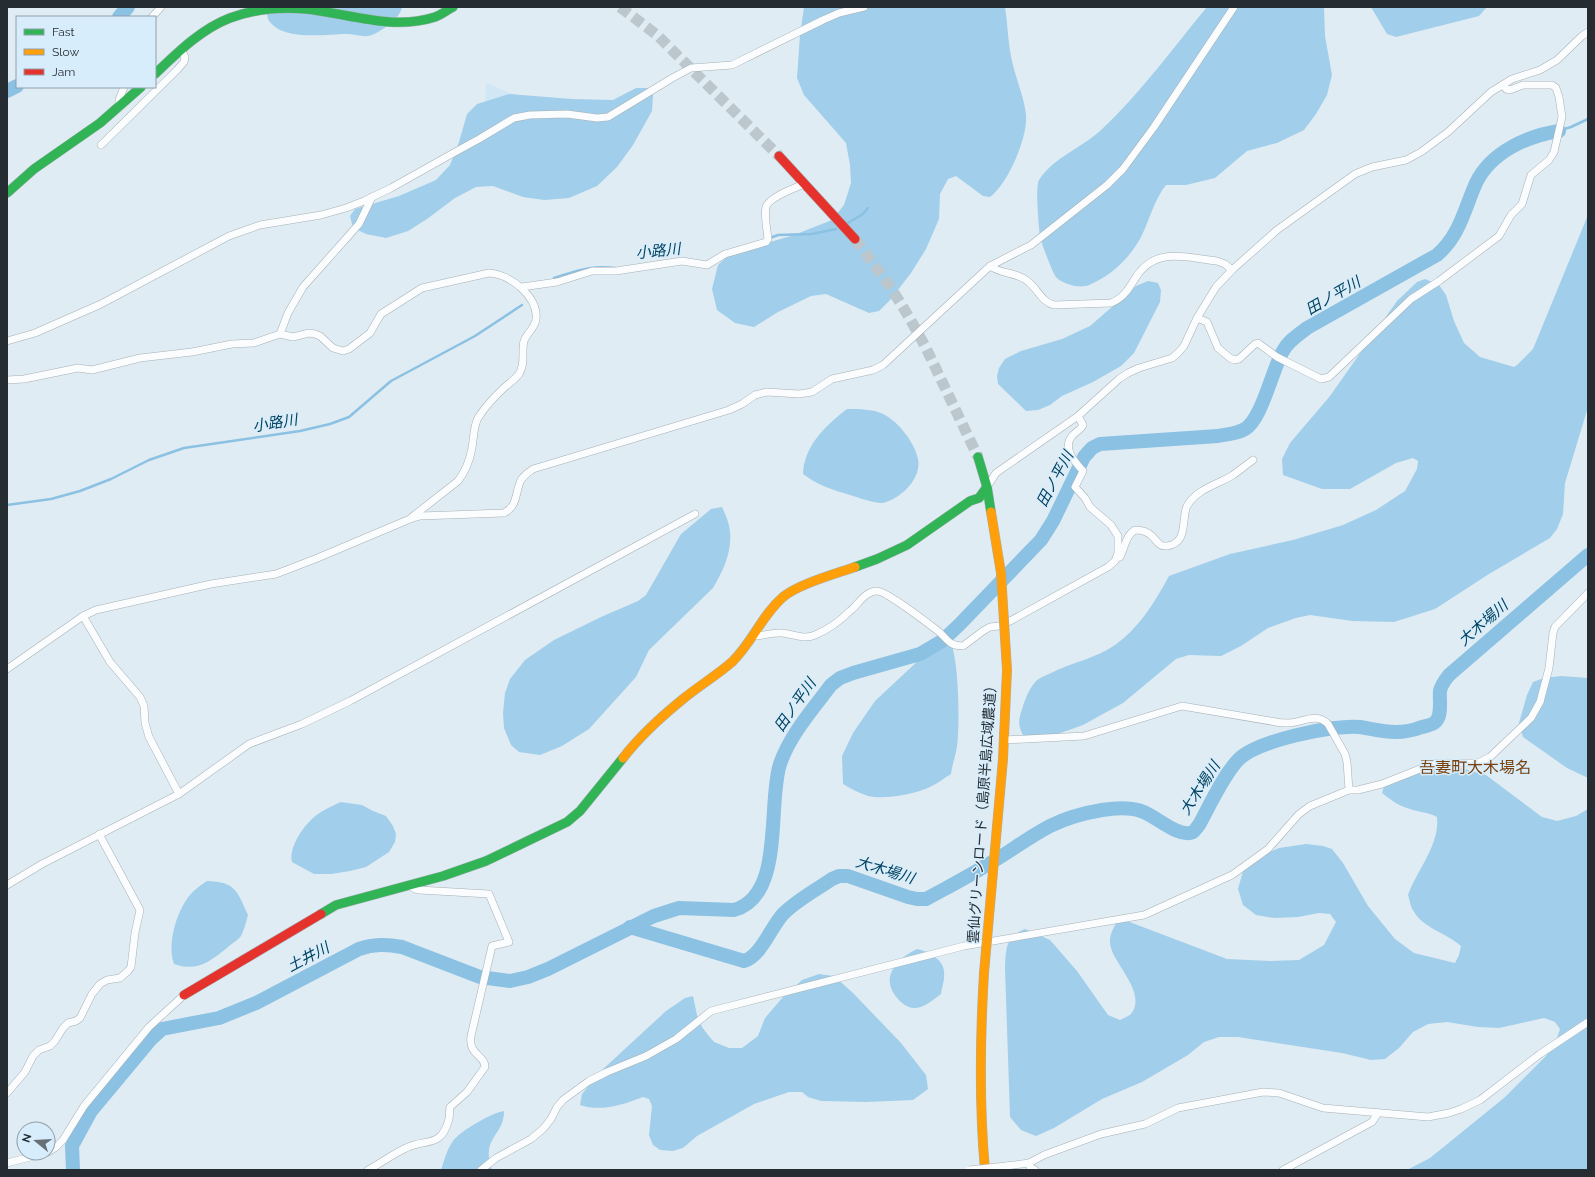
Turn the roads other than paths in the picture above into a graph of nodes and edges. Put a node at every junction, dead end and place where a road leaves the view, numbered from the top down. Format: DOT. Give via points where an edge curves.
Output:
graph roads {
  1 [pos="160,7"];
  2 [pos="453,7"];
  3 [pos="864,7"];
  4 [pos="1234,7"];
  5 [pos="153,16"];
  6 [pos="1588,32"];
  7 [pos="181,50"];
  8 [pos="156,73"];
  9 [pos="1503,85"];
  10 [pos="124,88"];
  11 [pos="140,88"];
  12 [pos="119,108"];
  13 [pos="100,145"];
  14 [pos="779,156"];
  15 [pos="804,184"];
  16 [pos="7,193"];
  17 [pos="372,197"];
  18 [pos="855,239"];
  19 [pos="990,266"];
  20 [pos="1232,270"];
  21 [pos="522,287"];
  22 [pos="1197,318"];
  23 [pos="280,334"];
  24 [pos="7,342"];
  25 [pos="7,380"];
  26 [pos="1078,416"];
  27 [pos="978,457"];
  28 [pos="1253,460"];
  29 [pos="987,487"];
  30 [pos="695,514"];
  31 [pos="410,519"];
  32 [pos="1115,560"];
  33 [pos="1588,593"];
  34 [pos="82,616"];
  35 [pos="754,636"];
  36 [pos="7,669"];
  37 [pos="1004,740"];
  38 [pos="1349,790"];
  39 [pos="179,794"];
  40 [pos="99,834"];
  41 [pos="7,885"];
  42 [pos="409,885"];
  43 [pos="184,995"];
  44 [pos="1588,1022"];
  45 [pos="7,1093"];
  46 [pos="1378,1113"];
  47 [pos="56,1147"];
  48 [pos="1029,1163"];
  49 [pos="368,1170"];
  50 [pos="481,1170"];
  51 [pos="969,1170"];
  52 [pos="985,1170"];
  53 [pos="1035,1170"];
  54 [pos="1283,1170"];
  1 -- 5 [label="street"];
  2 -- 7 [label="street" via="432,19 415,23 396,23 287,8 260,11 225,20 203,32"];
  3 -- 17 [label="street" via="823,20 732,65 691,68 608,116 597,118 567,114 514,118"];
  4 -- 19 [label="street" via="1123,169 1107,185 1032,245"];
  6 -- 9 [label="street" via="1557,60"];
  7 -- 8 [label="street"];
  7 -- 13 [label="street" via="185,57 184,62"];
  9 -- 20 [label="street" via="1491,92 1448,132 1421,152 1406,160 1372,167 1355,174 1277,230"];
  9 -- 22 [label="street" via="1510,90 1523,86 1554,86 1562,116 1552,156 1531,175 1522,204 1511,215 1499,236 1411,299 1329,377 1321,379 1279,358 1258,343 1239,359 1234,360 1218,348 1207,322"];
  10 -- 12 [label="street"];
  11 -- 12 [label="street"];
  12 -- 16 [label="street" via="36,168"];
  14 -- 15 [label="street"];
  15 -- 18 [label="street"];
  15 -- 21 [label="street" via="773,198 767,204 766,242 725,254 707,265 682,261 616,271 592,271 557,282"];
  17 -- 23 [label="street" via="359,224 303,287 288,313"];
  17 -- 24 [label="street" via="321,215 260,225 229,236 101,304 36,333"];
  19 -- 20 [label="street" via="1026,279 1044,300 1054,305 1111,303 1119,300 1146,264 1155,258 1167,256 1217,261"];
  19 -- 31 [label="street" via="883,365 873,370 832,380 812,392 767,392 755,395 729,410 533,469 521,480 514,503 510,510 504,513 420,516"];
  20 -- 22 [label="street" via="1216,287"];
  21 -- 23 [label="street" via="498,274 489,273 429,285 381,314 370,333 349,349 333,348 315,334 293,337"];
  21 -- 31 [label="street" via="534,306 536,319 525,341 524,364 514,381 488,405 479,418 473,431 472,448 464,474"];
  22 -- 26 [label="street" via="1186,343 1172,358 1128,373"];
  23 -- 25 [label="street" via="254,343 140,358 92,370 78,368"];
  26 -- 29 [label="street" via="996,473"];
  26 -- 32 [label="street" via="1082,428 1068,443 1071,456 1083,471 1075,487 1090,508 1115,530 1119,544"];
  27 -- 29 [label="street, 雲仙グリーンロード（島原半島広域農道）"];
  28 -- 32 [label="street" via="1233,475 1204,490 1190,502 1185,512 1181,535 1172,544 1161,546 1148,533 1135,530 1128,537 1120,557"];
  29 -- 35 [label="street" via="979,498 970,501 907,545 877,559 798,588 783,597"];
  29 -- 37 [label="street, 雲仙グリーンロード（島原半島広域農道）, bridge" via="1002,573 1007,670"];
  30 -- 39 [label="street" via="350,701 302,724 249,744"];
  31 -- 34 [label="street" via="276,574 211,584 96,610"];
  32 -- 35 [label="street" via="1108,567 1012,620 983,631 963,646 953,645 888,596 876,591 871,592 850,612 815,635 804,637 770,633"];
  33 -- 38 [label="street" via="1558,623 1553,633 1540,702 1531,718 1490,757 1478,763 1435,763 1382,784"];
  34 -- 36 [label="street"];
  34 -- 39 [label="street" via="110,662 140,697 149,737"];
  35 -- 42 [label="street" via="732,662 658,720 580,811 567,822 486,861"];
  37 -- 38 [label="street" via="1084,736 1182,706 1276,722 1289,723 1317,717 1328,724 1345,754"];
  37 -- 52 [label="street, 雲仙グリーンロード（島原半島広域農道）, bridge" via="984,973 980,1052"];
  38 -- 50 [label="street" via="1310,806 1299,814 1268,849 1232,876 1144,915 964,946 711,1012 676,1039 646,1056 589,1081 563,1100 543,1129 531,1139 496,1158"];
  39 -- 40 [label="street"];
  40 -- 41 [label="street"];
  40 -- 45 [label="street" via="140,910 130,967 120,978 100,984 80,1018 76,1022 68,1023 50,1046 39,1050 33,1056 25,1072"];
  42 -- 43 [label="street" via="336,905"];
  42 -- 49 [label="street" via="415,890 489,894 509,942 492,946 470,1043 485,1063 485,1067 467,1092 450,1107 447,1126 437,1140 407,1147"];
  43 -- 47 [label="street" via="149,1027 84,1106"];
  44 -- 46 [label="street" via="1540,1054 1480,1100 1462,1109 1428,1117"];
  46 -- 48 [label="street" via="1324,1108 1279,1093 1263,1092 1178,1108 1145,1124 1102,1134"];
  46 -- 54 [label="street" via="1372,1122"];
  48 -- 51 [label="street, bridge"];
  48 -- 53 [label="street"];
}
